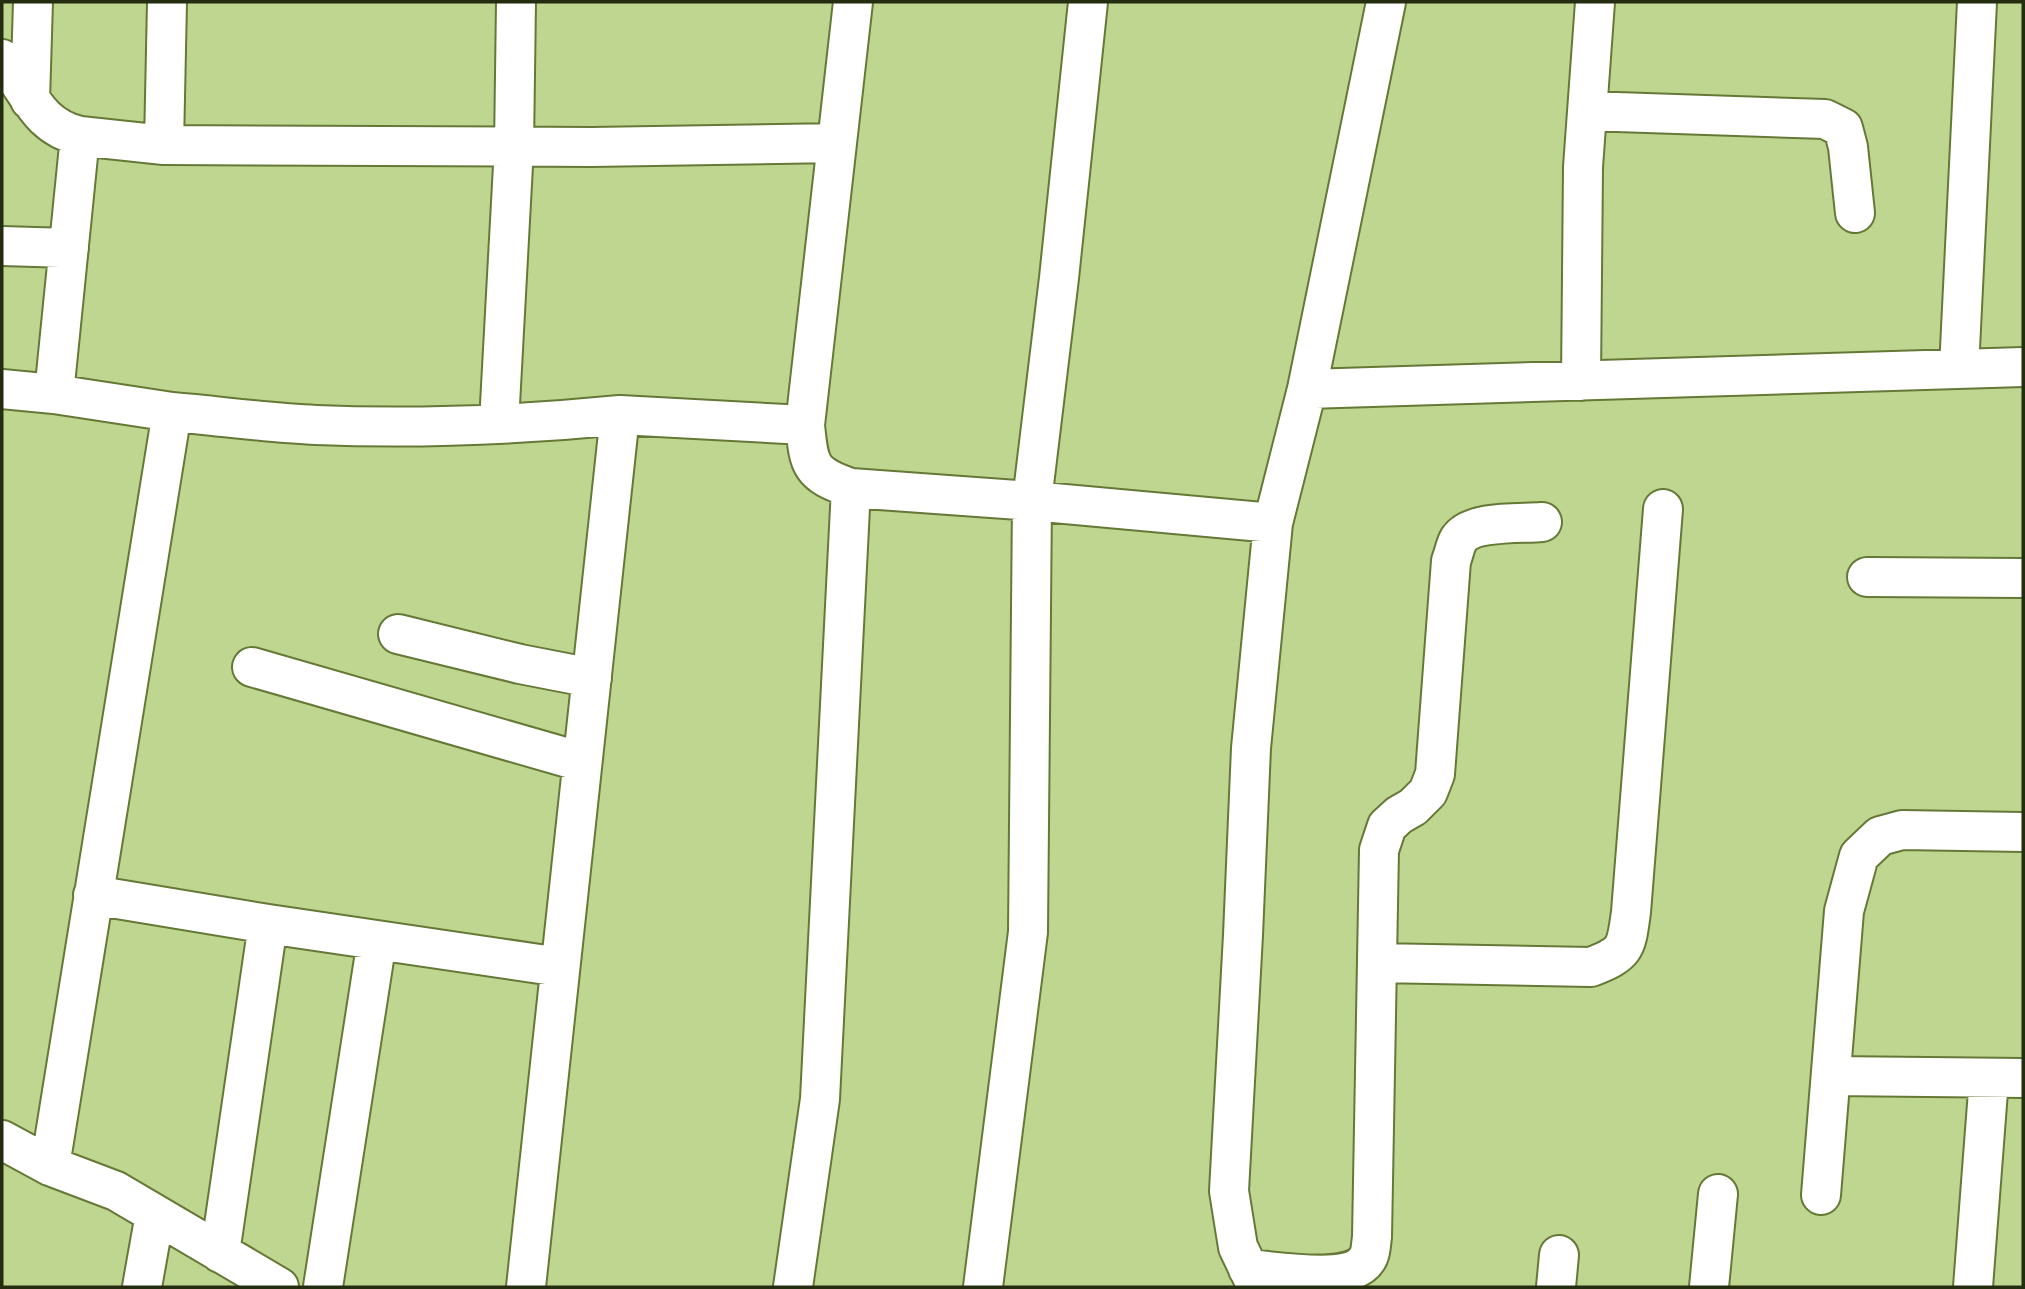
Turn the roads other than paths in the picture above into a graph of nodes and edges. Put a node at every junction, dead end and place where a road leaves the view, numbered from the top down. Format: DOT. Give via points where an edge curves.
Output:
graph roads {
  1 [pos="33,2"];
  2 [pos="167,2"];
  3 [pos="516,2"];
  4 [pos="853,2"];
  5 [pos="1088,2"];
  6 [pos="1387,2"];
  7 [pos="1595,2"];
  8 [pos="1977,2"];
  9 [pos="2,59"];
  10 [pos="30,100"];
  11 [pos="1587,110"];
  12 [pos="80,136"];
  13 [pos="837,143"];
  14 [pos="164,145"];
  15 [pos="514,147"];
  16 [pos="1855,213"];
  17 [pos="2,246"];
  18 [pos="69,248"];
  19 [pos="2023,367"];
  20 [pos="1959,369"];
  21 [pos="1581,381"];
  22 [pos="2,389"];
  23 [pos="1307,390"];
  24 [pos="54,394"];
  25 [pos="172,412"];
  26 [pos="620,415"];
  27 [pos="499,424"];
  28 [pos="805,425"];
  29 [pos="851,488"];
  30 [pos="1032,501"];
  31 [pos="1662,509"];
  32 [pos="1542,522"];
  33 [pos="1273,523"];
  34 [pos="1867,577"];
  35 [pos="2023,578"];
  36 [pos="398,634"];
  37 [pos="252,667"];
  38 [pos="592,678"];
  39 [pos="582,762"];
  40 [pos="2023,832"];
  41 [pos="93,895"];
  42 [pos="268,924"];
  43 [pos="376,940"];
  44 [pos="1377,963"];
  45 [pos="560,967"];
  46 [pos="1831,1076"];
  47 [pos="2006,1078"];
  48 [pos="2,1140"];
  49 [pos="50,1166"];
  50 [pos="1718,1194"];
  51 [pos="1821,1195"];
  52 [pos="156,1214"];
  53 [pos="220,1253"];
  54 [pos="1253,1278"];
  55 [pos="142,1287"];
  56 [pos="279,1287"];
  57 [pos="323,1287"];
  58 [pos="526,1287"];
  59 [pos="793,1287"];
  60 [pos="983,1287"];
  61 [pos="1710,1287"];
  62 [pos="1973,1287"];
  1 -- 10 [label="street"];
  2 -- 14 [label="street"];
  3 -- 15 [label="street"];
  4 -- 13 [label="street"];
  5 -- 30 [label="street"];
  6 -- 23 [label="street"];
  7 -- 11 [label="street"];
  8 -- 20 [label="street"];
  9 -- 10 [label="street"];
  10 -- 12 [label="street" via="47,120"];
  11 -- 16 [label="street" via="1825,119 1843,128"];
  11 -- 21 [label="street"];
  12 -- 14 [label="street"];
  12 -- 18 [label="street"];
  13 -- 15 [label="street"];
  13 -- 28 [label="street"];
  14 -- 15 [label="street"];
  15 -- 27 [label="street"];
  17 -- 18 [label="street"];
  18 -- 24 [label="street"];
  19 -- 20 [label="street"];
  20 -- 21 [label="street"];
  21 -- 23 [label="street"];
  22 -- 24 [label="street"];
  23 -- 33 [label="street"];
  24 -- 25 [label="street"];
  25 -- 27 [label="street" via="315,425"];
  25 -- 41 [label="street"];
  26 -- 27 [label="street"];
  26 -- 28 [label="street"];
  26 -- 38 [label="street"];
  28 -- 29 [label="street" via="808,459 827,479"];
  29 -- 30 [label="street"];
  29 -- 59 [label="street" via="820,1099"];
  30 -- 33 [label="street"];
  30 -- 60 [label="street" via="1028,932"];
  31 -- 44 [label="street" via="1626,943 1615,958 1591,967"];
  32 -- 44 [label="street" via="1480,526 1466,532 1451,561 1435,774 1428,792 1387,826 1379,850"];
  33 -- 54 [label="street" via="1251,748 1228,1191 1238,1247"];
  34 -- 35 [label="street"];
  36 -- 38 [label="street"];
  37 -- 39 [label="street"];
  38 -- 39 [label="street"];
  39 -- 45 [label="street"];
  40 -- 46 [label="street" via="1902,830 1880,836 1859,856 1844,911"];
  41 -- 42 [label="street"];
  41 -- 49 [label="street"];
  42 -- 43 [label="street"];
  42 -- 53 [label="street"];
  43 -- 45 [label="street"];
  43 -- 57 [label="street"];
  44 -- 54 [label="street" via="1368,1259 1355,1270 1331,1275"];
  45 -- 58 [label="street"];
  46 -- 47 [label="street"];
  46 -- 51 [label="street"];
  47 -- 62 [label="street"];
  48 -- 49 [label="street"];
  49 -- 52 [label="street" via="116,1191"];
  50 -- 61 [label="street"];
  52 -- 53 [label="street"];
  52 -- 55 [label="street"];
  53 -- 56 [label="street"];
}
